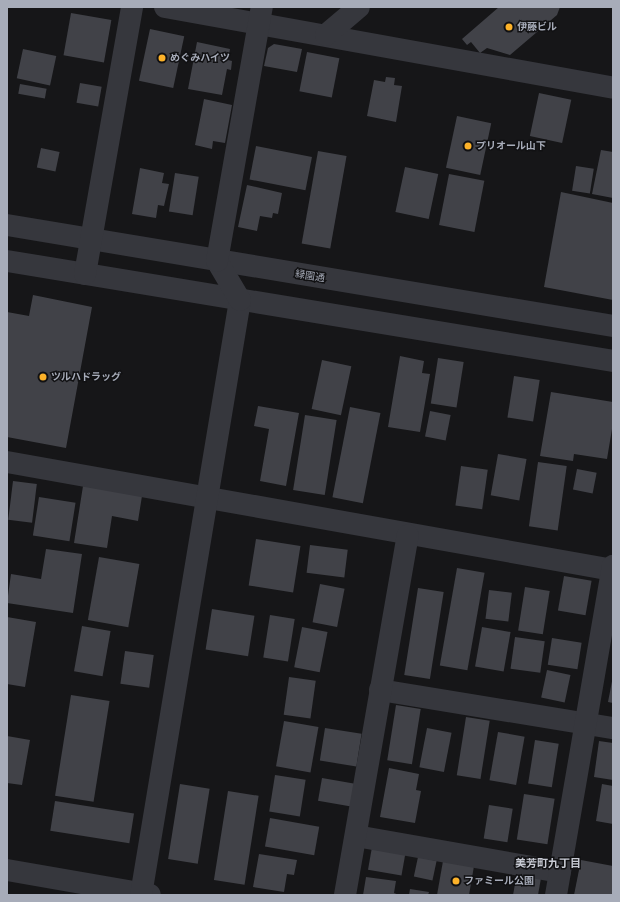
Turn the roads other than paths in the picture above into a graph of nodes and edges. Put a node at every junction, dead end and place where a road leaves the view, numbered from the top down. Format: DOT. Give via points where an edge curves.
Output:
graph roads {
  1 [pos="132,7"];
  2 [pos="165,7"];
  3 [pos="359,7"];
  4 [pos="260,15"];
  5 [pos="326,35"];
  6 [pos="613,88"];
  7 [pos="7,225"];
  8 [pos="92,240"];
  9 [pos="7,261"];
  10 [pos="217,261"];
  11 [pos="85,274"];
  12 [pos="240,300"];
  13 [pos="613,326"];
  14 [pos="613,361"];
  15 [pos="7,462"];
  16 [pos="207,499"];
  17 [pos="408,535"];
  18 [pos="613,568"];
  19 [pos="380,690"];
  20 [pos="585,723"];
  21 [pos="613,728"];
  22 [pos="356,836"];
  23 [pos="7,870"];
  24 [pos="560,872"];
  25 [pos="144,895"];
  26 [pos="345,895"];
  27 [pos="556,895"];
  1 -- 8 [label="street"];
  2 -- 4 [label="street"];
  3 -- 5 [label="street"];
  4 -- 5 [label="street"];
  4 -- 10 [label="street"];
  5 -- 6 [label="street"];
  7 -- 8 [label="street, 緑園通"];
  8 -- 10 [label="street, 緑園通"];
  8 -- 11 [label="street"];
  9 -- 11 [label="street"];
  10 -- 12 [label="street"];
  10 -- 13 [label="street, 緑園通"];
  11 -- 12 [label="street"];
  12 -- 14 [label="street"];
  12 -- 16 [label="street"];
  15 -- 16 [label="street"];
  16 -- 17 [label="street"];
  16 -- 25 [label="street"];
  17 -- 18 [label="street"];
  17 -- 19 [label="street"];
  18 -- 20 [label="street"];
  19 -- 20 [label="street"];
  19 -- 22 [label="street"];
  20 -- 21 [label="street"];
  20 -- 24 [label="street"];
  22 -- 24 [label="street"];
  22 -- 26 [label="street"];
  23 -- 25 [label="street"];
  24 -- 27 [label="street"];
}
